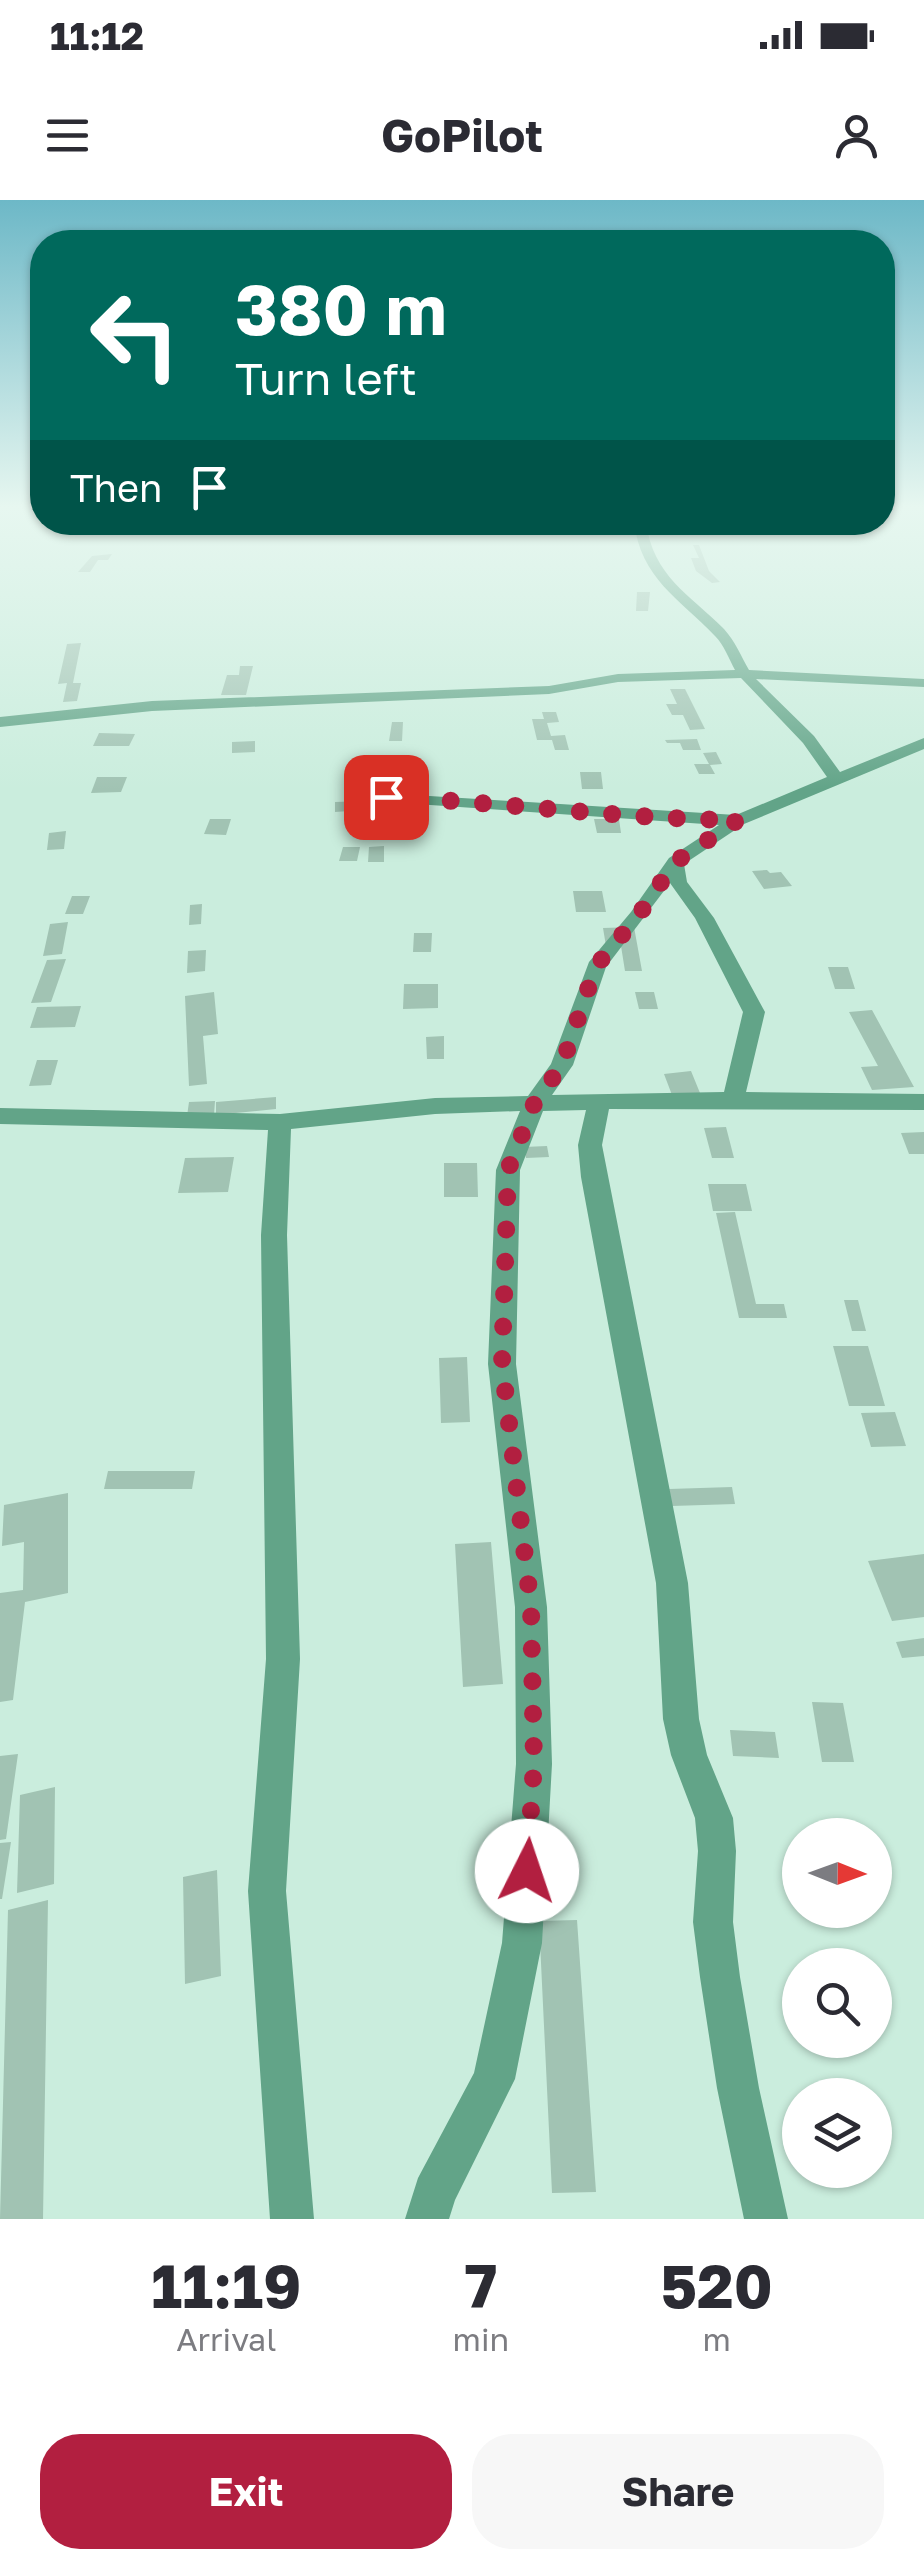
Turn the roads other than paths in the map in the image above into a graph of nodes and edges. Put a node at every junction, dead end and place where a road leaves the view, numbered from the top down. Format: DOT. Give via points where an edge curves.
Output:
graph roads {
  1 [pos="681,601"];
  2 [pos="744,674"];
  3 [pos="924,683"];
  4 [pos="0,722"];
  5 [pos="924,743"];
  6 [pos="836,782"];
  7 [pos="386,797"];
  8 [pos="738,820"];
  9 [pos="675,862"];
  10 [pos="734,1101"];
  11 [pos="599,1102"];
  12 [pos="924,1102"];
  13 [pos="534,1104"];
  14 [pos="0,1116"];
  15 [pos="280,1122"];
  16 [pos="292,2219"];
  17 [pos="427,2219"];
  18 [pos="766,2219"];
  1 -- 2 [label="street" via="722,635"];
  2 -- 3 [label="street"];
  2 -- 4 [label="street" via="607,679 549,690 152,706"];
  2 -- 6 [label="street" via="820,749"];
  5 -- 6 [label="street"];
  6 -- 8 [label="street"];
  7 -- 8 [label="street"];
  8 -- 9 [label="street"];
  9 -- 10 [label="street" via="678,882 754,1012"];
  9 -- 13 [label="street" via="596,966 562,1065"];
  10 -- 11 [label="street"];
  10 -- 12 [label="street"];
  11 -- 13 [label="street"];
  11 -- 18 [label="street" via="592,1177 672,1583 680,1720 714,1818 720,1977"];
  13 -- 15 [label="street" via="435,1106"];
  13 -- 17 [label="street" via="508,1170 502,1258 502,1364 531,1607 534,1764 522,1943 494,2079"];
  14 -- 15 [label="street"];
  15 -- 16 [label="street" via="274,1235 283,1659 267,1891"];
}
